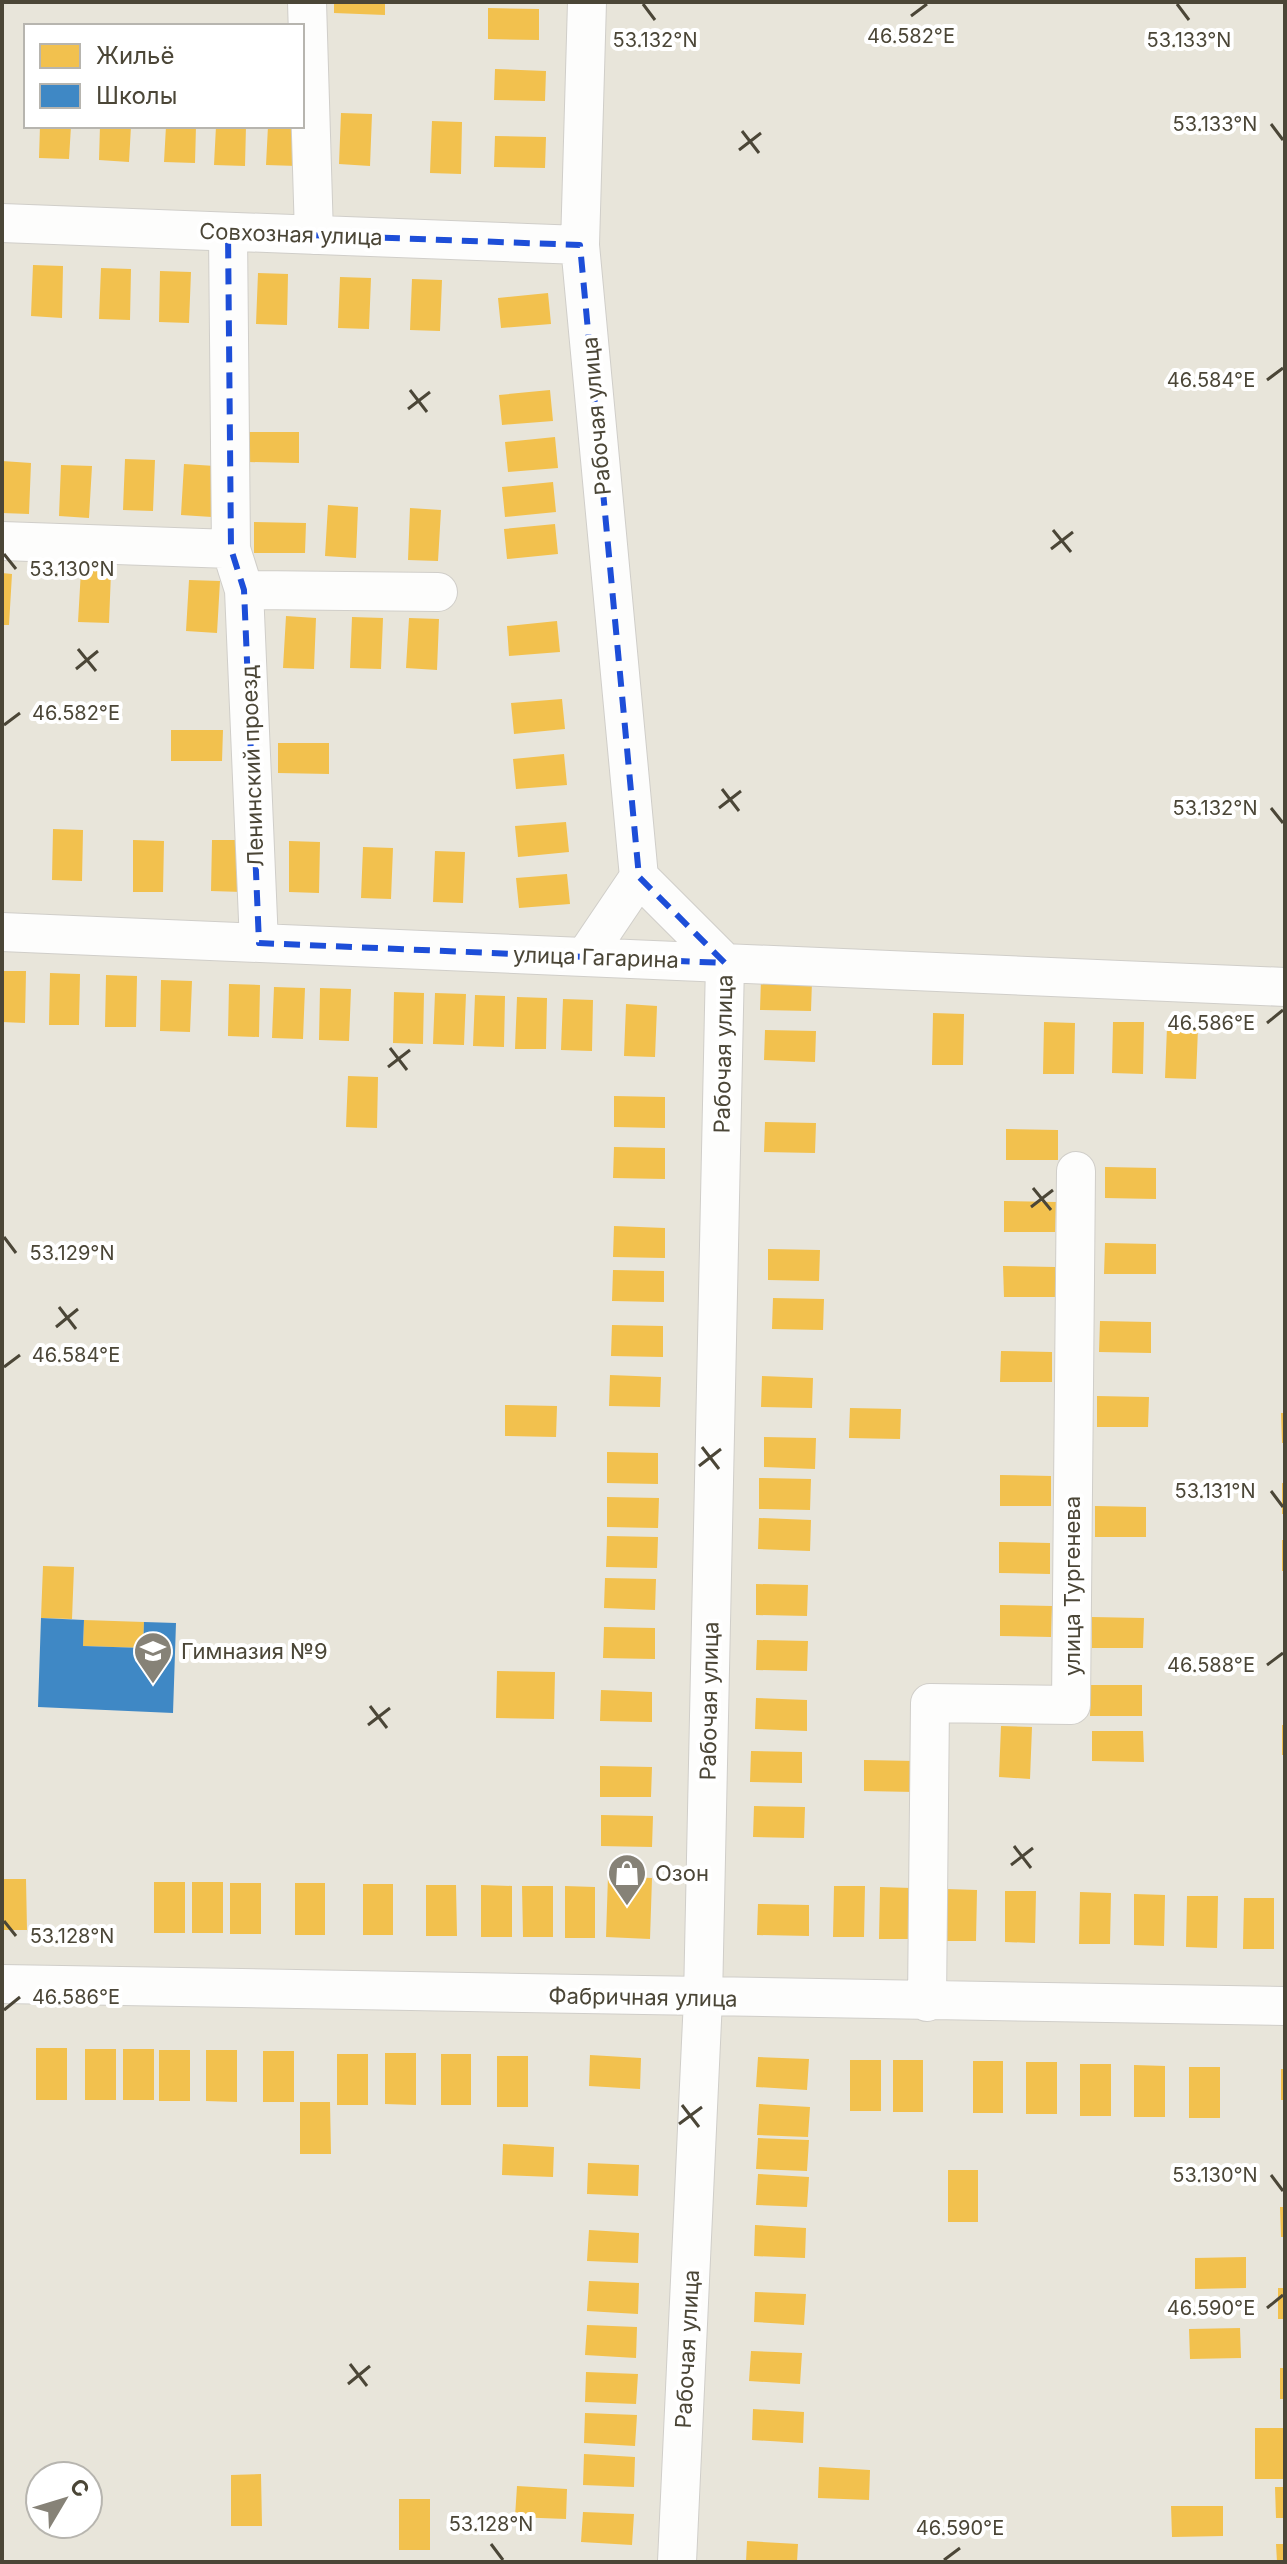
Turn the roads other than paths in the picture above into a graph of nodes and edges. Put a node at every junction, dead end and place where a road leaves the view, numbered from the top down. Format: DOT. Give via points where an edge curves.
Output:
graph roads {
  1 [pos="307,2"];
  2 [pos="587,2"];
  3 [pos="2,223"];
  4 [pos="228,232"];
  5 [pos="314,235"];
  6 [pos="580,245"];
  7 [pos="2,541"];
  8 [pos="231,549"];
  9 [pos="244,590"];
  10 [pos="438,592"];
  11 [pos="639,877"];
  12 [pos="2,932"];
  13 [pos="259,943"];
  14 [pos="585,957"];
  15 [pos="725,963"];
  16 [pos="1285,987"];
  17 [pos="1076,1171"];
  18 [pos="2,1984"];
  19 [pos="703,1999"];
  20 [pos="927,2002"];
  21 [pos="1285,2006"];
  22 [pos="677,2562"];
  1 -- 5 [label="street"];
  2 -- 6 [label="street, Рабочая улица"];
  3 -- 4 [label="street, Совхозная улица"];
  4 -- 5 [label="street, Совхозная улица"];
  4 -- 8 [label="street, Ленинский проезд"];
  5 -- 6 [label="street, Совхозная улица"];
  6 -- 11 [label="street, Рабочая улица"];
  7 -- 8 [label="street"];
  8 -- 9 [label="street, Ленинский проезд"];
  9 -- 10 [label="street"];
  9 -- 13 [label="street, Ленинский проезд"];
  11 -- 14 [label="street"];
  11 -- 15 [label="street, Рабочая улица"];
  12 -- 13 [label="street, улица Гагарина"];
  13 -- 14 [label="street, улица Гагарина"];
  14 -- 15 [label="street, улица Гагарина"];
  15 -- 16 [label="street, улица Гагарина"];
  15 -- 19 [label="street, Рабочая улица"];
  17 -- 20 [label="street, улица Тургенева" via="1071,1705 930,1703"];
  18 -- 19 [label="street, Фабричная улица"];
  19 -- 20 [label="street, Фабричная улица"];
  19 -- 22 [label="street, Рабочая улица"];
  20 -- 21 [label="street, Фабричная улица"];
}
